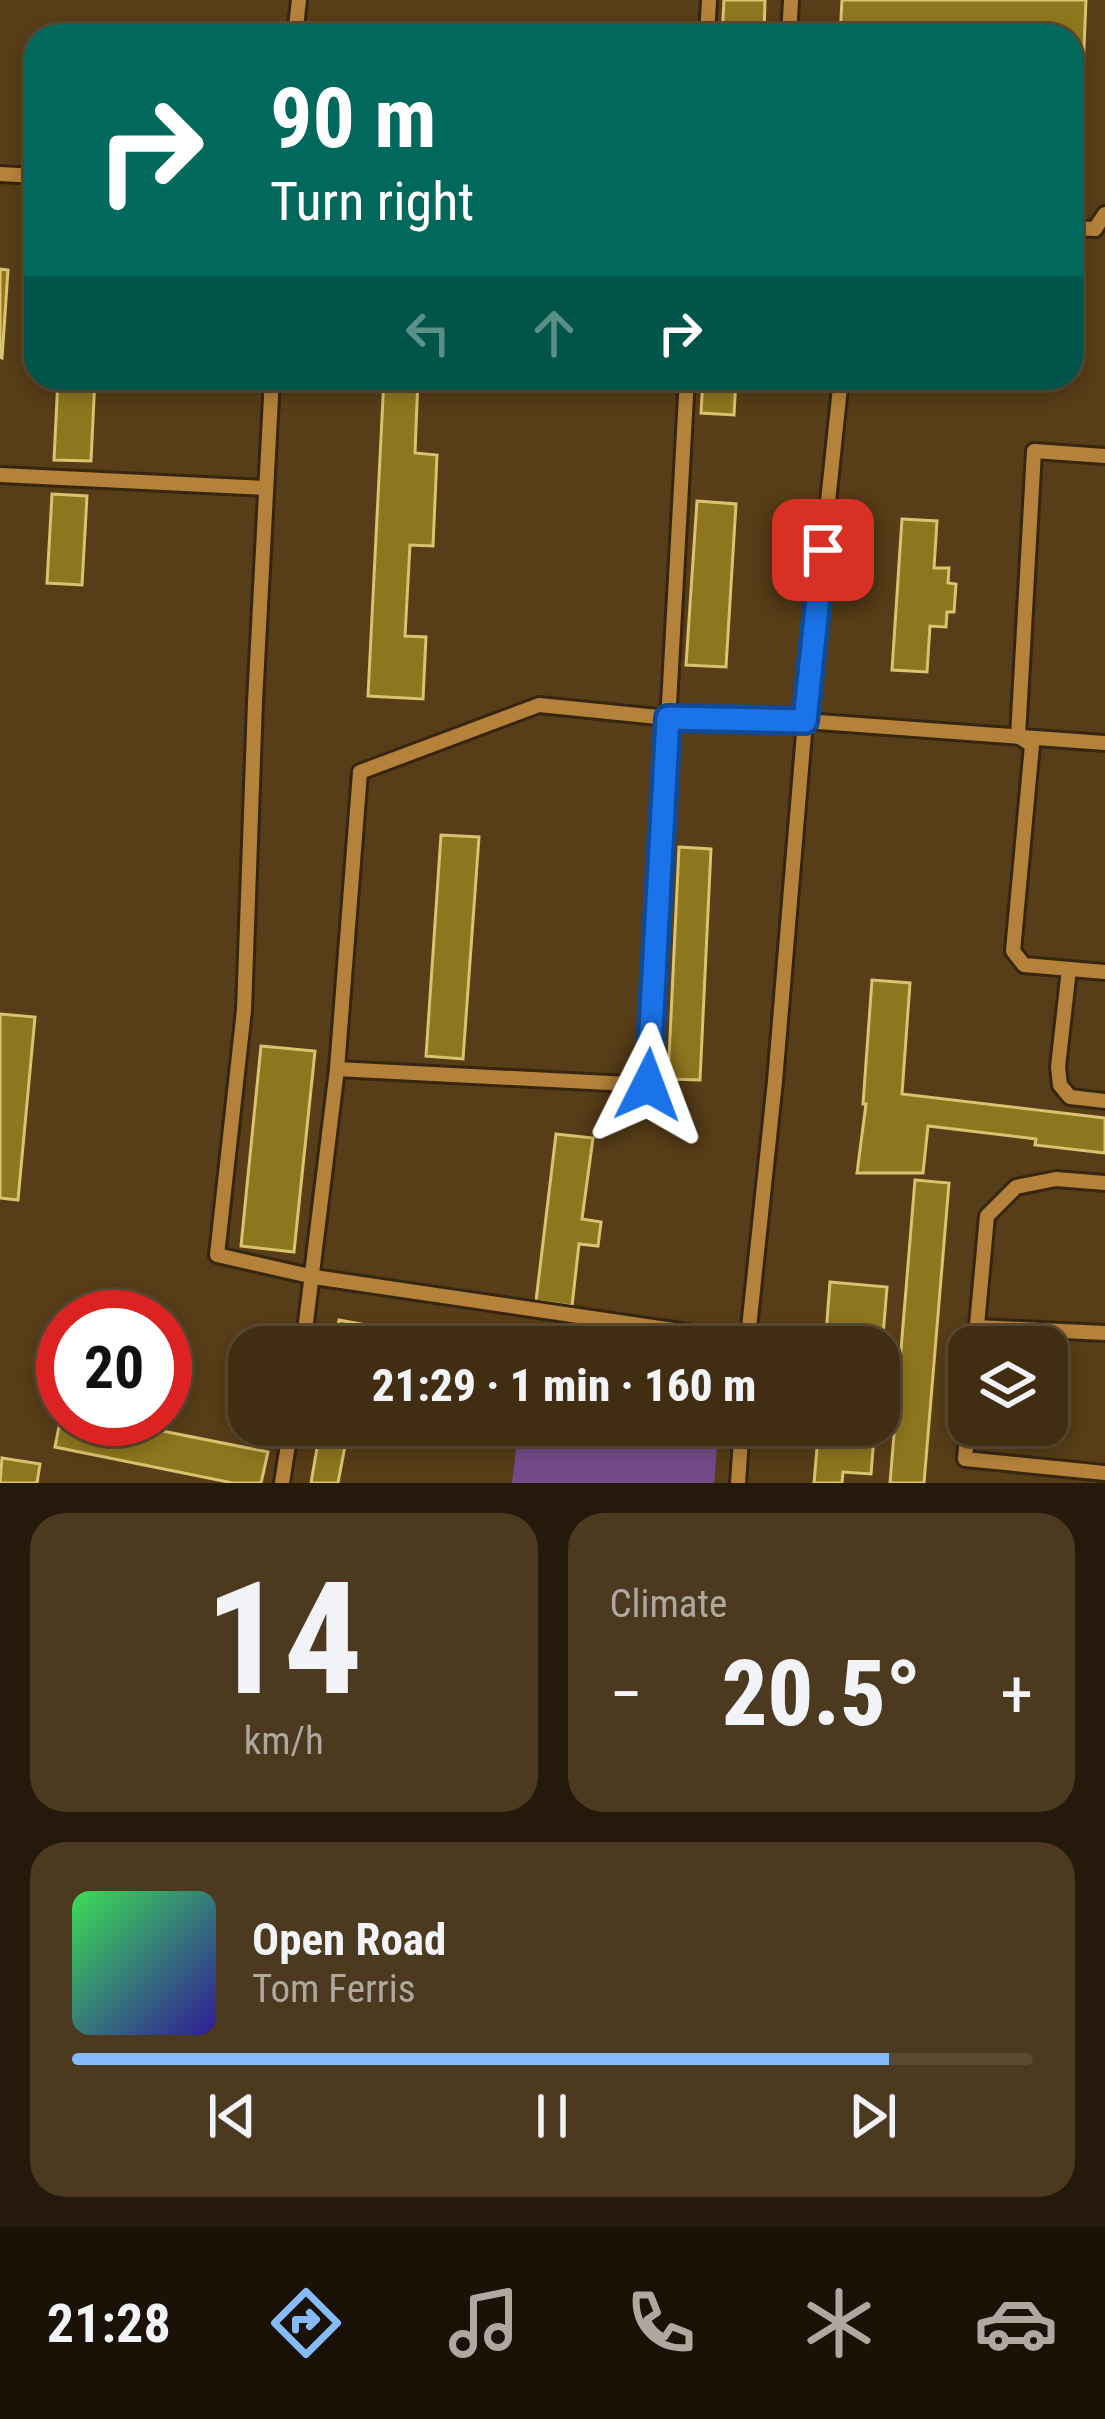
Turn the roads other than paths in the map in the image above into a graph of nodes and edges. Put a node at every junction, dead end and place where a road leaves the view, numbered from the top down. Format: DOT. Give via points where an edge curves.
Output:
graph roads {
  1 [pos="1105,214"];
  2 [pos="1083,228"];
  3 [pos="271,390"];
  4 [pos="686,390"];
  5 [pos="840,390"];
  6 [pos="1105,456"];
  7 [pos="0,476"];
  8 [pos="266,488"];
  9 [pos="668,718"];
  10 [pos="805,721"];
  11 [pos="1018,736"];
  12 [pos="1105,743"];
  13 [pos="1069,969"];
  14 [pos="1105,972"];
  15 [pos="337,1069"];
  16 [pos="1105,1101"];
  17 [pos="1105,1183"];
  18 [pos="314,1277"];
  19 [pos="306,1326"];
  20 [pos="631,1326"];
  21 [pos="750,1326"];
  22 [pos="977,1326"];
  23 [pos="1068,1331"];
  24 [pos="1105,1333"];
  25 [pos="288,1446"];
  26 [pos="741,1446"];
  27 [pos="965,1446"];
  28 [pos="1105,1473"];
  29 [pos="282,1483"];
  30 [pos="738,1483"];
  1 -- 2 [label="lane" via="1095,229"];
  3 -- 8 [label="lane"];
  4 -- 9 [label="lane"];
  5 -- 10 [label="lane"];
  6 -- 11 [label="lane" via="1034,451"];
  7 -- 8 [label="lane"];
  8 -- 18 [label="lane" via="244,1010 217,1255"];
  9 -- 10 [label="lane"];
  9 -- 15 [label="lane" via="538,705 359,772"];
  9 -- 15 [label="lane" via="648,1085"];
  10 -- 11 [label="lane"];
  10 -- 21 [label="lane"];
  11 -- 12 [label="lane"];
  11 -- 13 [label="lane" via="1032,746 1013,951 1024,964"];
  13 -- 14 [label="lane"];
  13 -- 16 [label="lane" via="1060,1084 1070,1097"];
  15 -- 18 [label="lane"];
  17 -- 22 [label="lane" via="1056,1179 1016,1187 987,1216"];
  18 -- 19 [label="lane"];
  18 -- 20 [label="lane"];
  23 -- 24 [label="lane"];
  25 -- 29 [label="lane"];
  26 -- 30 [label="lane"];
  27 -- 28 [label="lane" via="964,1459"];
}
